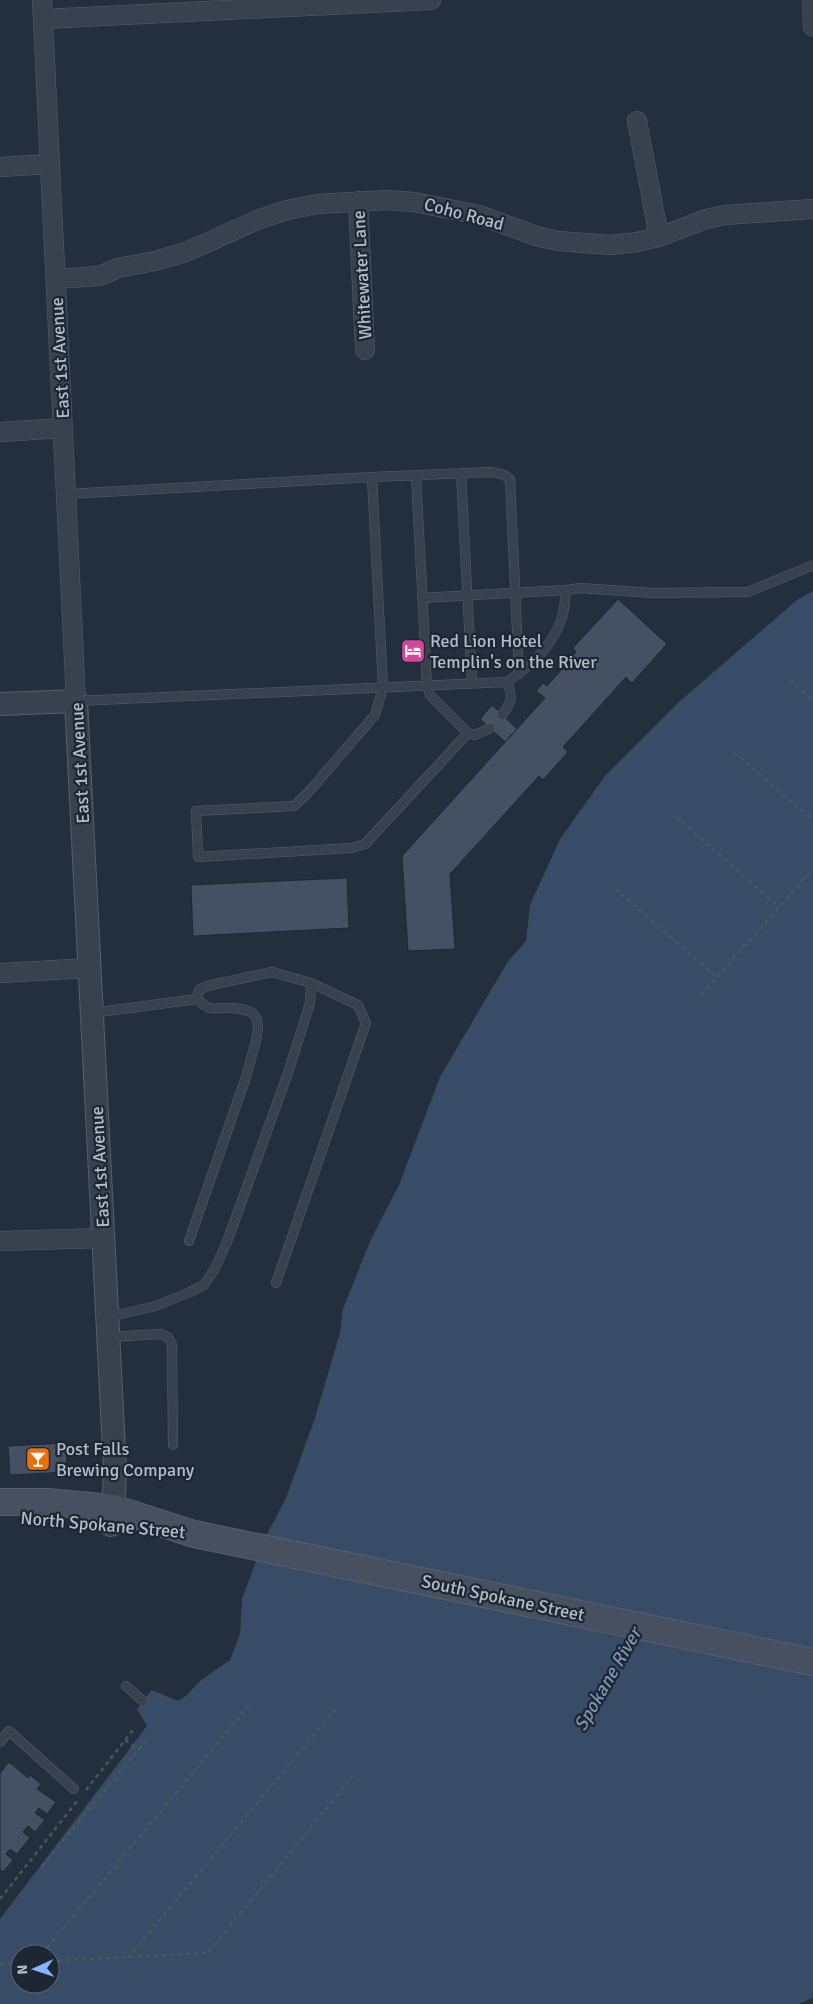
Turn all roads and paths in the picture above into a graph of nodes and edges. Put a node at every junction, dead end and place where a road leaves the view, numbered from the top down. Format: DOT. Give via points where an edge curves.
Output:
graph roads {
  1 [pos="42,0"];
  2 [pos="431,0"];
  3 [pos="812,0"];
  4 [pos="43,20"];
  5 [pos="813,28"];
  6 [pos="637,121"];
  7 [pos="49,164"];
  8 [pos="0,167"];
  9 [pos="358,201"];
  10 [pos="813,209"];
  11 [pos="659,237"];
  12 [pos="56,273"];
  13 [pos="365,350"];
  14 [pos="63,428"];
  15 [pos="0,432"];
  16 [pos="462,473"];
  17 [pos="416,476"];
  18 [pos="372,477"];
  19 [pos="67,494"];
  20 [pos="813,565"];
  21 [pos="566,590"];
  22 [pos="515,593"];
  23 [pos="468,596"];
  24 [pos="422,598"];
  25 [pos="519,674"];
  26 [pos="790,680"];
  27 [pos="507,682"];
  28 [pos="472,683"];
  29 [pos="427,685"];
  30 [pos="383,687"];
  31 [pos="76,701"];
  32 [pos="813,701"];
  33 [pos="0,704"];
  34 [pos="502,715"];
  35 [pos="490,728"];
  36 [pos="468,733"];
  37 [pos="734,752"];
  38 [pos="676,817"];
  39 [pos="813,820"];
  40 [pos="813,869"];
  41 [pos="615,889"];
  42 [pos="779,907"];
  43 [pos="90,968"];
  44 [pos="0,972"];
  45 [pos="717,977"];
  46 [pos="311,983"];
  47 [pos="701,995"];
  48 [pos="197,999"];
  49 [pos="92,1012"];
  50 [pos="104,1238"];
  51 [pos="0,1241"];
  52 [pos="189,1241"];
  53 [pos="276,1283"];
  54 [pos="108,1327"];
  55 [pos="173,1445"];
  56 [pos="0,1502"];
  57 [pos="112,1517"];
  58 [pos="0,1518"];
  59 [pos="194,1534"];
  60 [pos="813,1662"];
  61 [pos="126,1686"];
  62 [pos="144,1701"];
  63 [pos="250,1704"];
  64 [pos="338,1706"];
  65 [pos="133,1730"];
  66 [pos="150,1736"];
  67 [pos="125,1740"];
  68 [pos="0,1742"];
  69 [pos="139,1750"];
  70 [pos="353,1776"];
  71 [pos="74,1789"];
  72 [pos="42,1866"];
  73 [pos="0,1899"];
  74 [pos="50,1944"];
  75 [pos="128,1958"];
  76 [pos="60,1961"];
  1 -- 4 [label="street, East 1st Avenue"];
  2 -- 4 [label="street"];
  3 -- 5 [label="street"];
  4 -- 7 [label="street, East 1st Avenue"];
  6 -- 11 [label="street"];
  7 -- 8 [label="street"];
  7 -- 12 [label="street, East 1st Avenue"];
  9 -- 11 [label="street, Coho Road" via="414,202 451,208 558,242 611,245"];
  9 -- 12 [label="street, Coho Road" via="287,210 186,252 118,268 99,276"];
  9 -- 13 [label="street, Whitewater Lane"];
  10 -- 11 [label="street, Coho Road" via="725,215"];
  12 -- 14 [label="street, East 1st Avenue"];
  14 -- 15 [label="street"];
  14 -- 19 [label="street, East 1st Avenue"];
  16 -- 17 [label="lane"];
  16 -- 22 [label="lane" via="492,472 510,479"];
  16 -- 23 [label="lane"];
  17 -- 18 [label="lane"];
  17 -- 24 [label="lane"];
  18 -- 19 [label="lane"];
  18 -- 30 [label="lane"];
  19 -- 31 [label="street, East 1st Avenue"];
  20 -- 21 [label="lane" via="748,592"];
  21 -- 22 [label="lane"];
  21 -- 25 [label="lane" via="562,617 550,643"];
  22 -- 23 [label="lane"];
  22 -- 25 [label="lane"];
  23 -- 24 [label="lane"];
  23 -- 28 [label="lane"];
  24 -- 29 [label="lane"];
  25 -- 27 [label="lane"];
  26 -- 32 [label="path"];
  27 -- 28 [label="lane"];
  27 -- 34 [label="lane" via="512,694"];
  28 -- 29 [label="lane"];
  29 -- 30 [label="lane"];
  29 -- 36 [label="lane" via="430,695"];
  30 -- 31 [label="lane"];
  30 -- 36 [label="lane" via="375,715 294,806 196,811 198,857 352,848 365,844"];
  31 -- 33 [label="street"];
  31 -- 43 [label="street, East 1st Avenue"];
  35 -- 36 [label="lane" via="475,736"];
  37 -- 39 [label="path"];
  38 -- 42 [label="path"];
  40 -- 42 [label="path"];
  41 -- 45 [label="path"];
  42 -- 45 [label="path"];
  43 -- 44 [label="street"];
  43 -- 49 [label="street, East 1st Avenue"];
  45 -- 47 [label="path"];
  46 -- 48 [label="lane" via="272,972 207,986 199,990"];
  46 -- 53 [label="lane" via="358,1005 366,1023"];
  46 -- 54 [label="lane" via="310,1003 288,1073 214,1270 204,1285"];
  48 -- 49 [label="lane"];
  48 -- 52 [label="lane" via="210,1009 230,1008 253,1013 258,1029 245,1080"];
  49 -- 50 [label="street, East 1st Avenue"];
  50 -- 51 [label="street"];
  50 -- 54 [label="street, East 1st Avenue"];
  54 -- 55 [label="lane" via="168,1337 172,1345"];
  54 -- 57 [label="street, East 1st Avenue" via="115,1469"];
  56 -- 57 [label="main road, North Spokane Street" via="47,1502"];
  57 -- 58 [label="main road, North Spokane Street"];
  57 -- 59 [label="main road, North Spokane Street"];
  59 -- 60 [label="main road, South Spokane Street"];
  61 -- 62 [label="lane"];
  63 -- 74 [label="path"];
  64 -- 75 [label="path"];
  65 -- 67 [label="path"];
  66 -- 69 [label="path"];
  67 -- 69 [label="path"];
  67 -- 73 [label="path"];
  68 -- 71 [label="lane" via="9,1731"];
  69 -- 72 [label="path"];
  70 -- 75 [label="path" via="208,1953"];
  75 -- 76 [label="path"];
}
